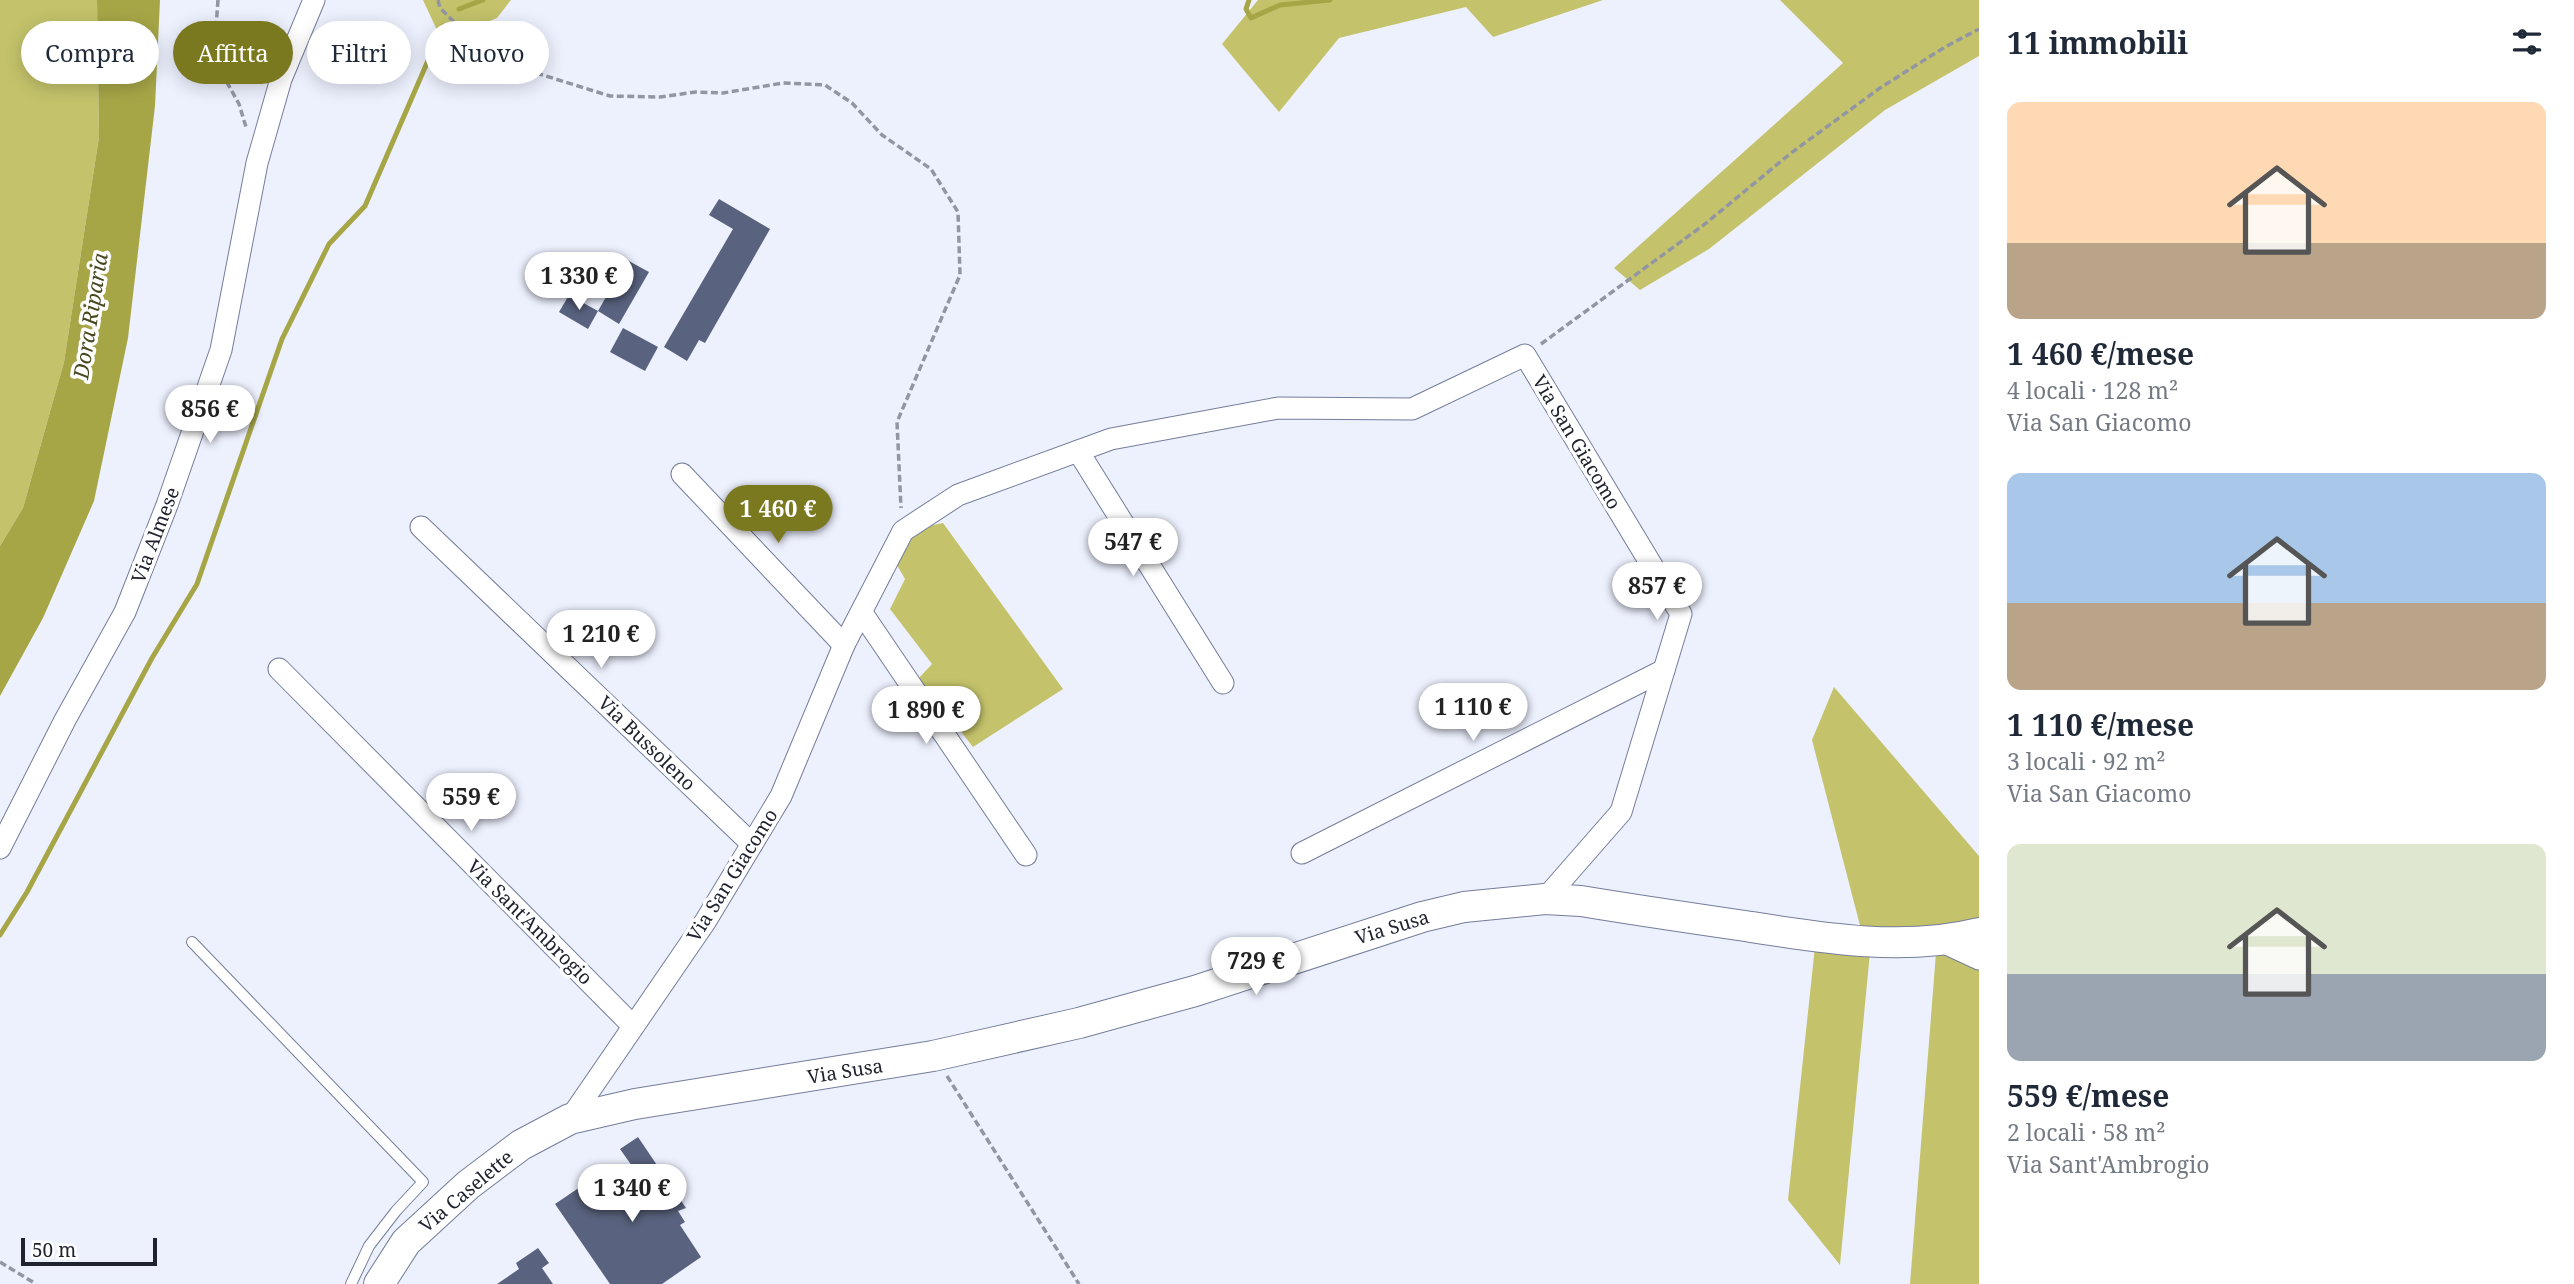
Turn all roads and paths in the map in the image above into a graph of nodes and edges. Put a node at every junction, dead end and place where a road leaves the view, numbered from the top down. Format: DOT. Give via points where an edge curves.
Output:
graph roads {
  1 [pos="218,0"];
  2 [pos="314,0"];
  3 [pos="438,0"];
  4 [pos="1979,29"];
  5 [pos="246,128"];
  6 [pos="1525,355"];
  7 [pos="1078,451"];
  8 [pos="682,474"];
  9 [pos="421,527"];
  10 [pos="902,531"];
  11 [pos="862,613"];
  12 [pos="844,645"];
  13 [pos="279,669"];
  14 [pos="1664,670"];
  15 [pos="1223,683"];
  16 [pos="752,844"];
  17 [pos="0,848"];
  18 [pos="1302,853"];
  19 [pos="1026,855"];
  20 [pos="1545,900"];
  21 [pos="1979,933"];
  22 [pos="1938,940"];
  23 [pos="192,942"];
  24 [pos="1979,959"];
  25 [pos="634,1026"];
  26 [pos="933,1056"];
  27 [pos="570,1119"];
  28 [pos="0,1262"];
  29 [pos="36,1284"];
  30 [pos="351,1284"];
  31 [pos="379,1284"];
  32 [pos="1079,1284"];
  1 -- 5 [label="path" via="219,68"];
  2 -- 17 [label="street, Via Almese" via="282,79 257,163 221,350 167,505 125,612"];
  3 -- 10 [label="path" via="440,8 471,39 495,55 610,96 723,93 783,83 825,85 930,169 958,212 960,275 897,422"];
  4 -- 6 [label="path" via="1880,88 1705,224"];
  6 -- 7 [label="street, Via San Giacomo" via="1412,409 1278,408 1111,439"];
  6 -- 14 [label="street, Via San Giacomo" via="1681,614"];
  7 -- 10 [label="street, Via San Giacomo" via="958,495"];
  7 -- 15 [label="street"];
  8 -- 12 [label="street"];
  9 -- 16 [label="street, Via Bussoleno"];
  10 -- 11 [label="street, Via San Giacomo"];
  11 -- 12 [label="street, Via San Giacomo"];
  11 -- 19 [label="street"];
  12 -- 16 [label="street, Via San Giacomo" via="781,796"];
  13 -- 25 [label="street, Via Sant'Ambrogio"];
  14 -- 18 [label="street"];
  14 -- 20 [label="street, Via San Giacomo" via="1621,812"];
  16 -- 25 [label="street, Via San Giacomo"];
  20 -- 22 [label="main road, Via Susa" via="1581,901 1815,937 1871,942"];
  20 -- 26 [label="main road, Via Susa" via="1464,907 1422,917 1147,1005"];
  21 -- 22 [label="main road, Via Susa"];
  22 -- 24 [label="street"];
  23 -- 30 [label="lane" via="423,1182 369,1246"];
  25 -- 27 [label="street, Via San Giacomo"];
  26 -- 27 [label="main road, Via Susa" via="635,1104"];
  26 -- 32 [label="path"];
  27 -- 31 [label="main road, Via Caselette" via="521,1145 468,1185 406,1242"];
  28 -- 29 [label="path"];
}
